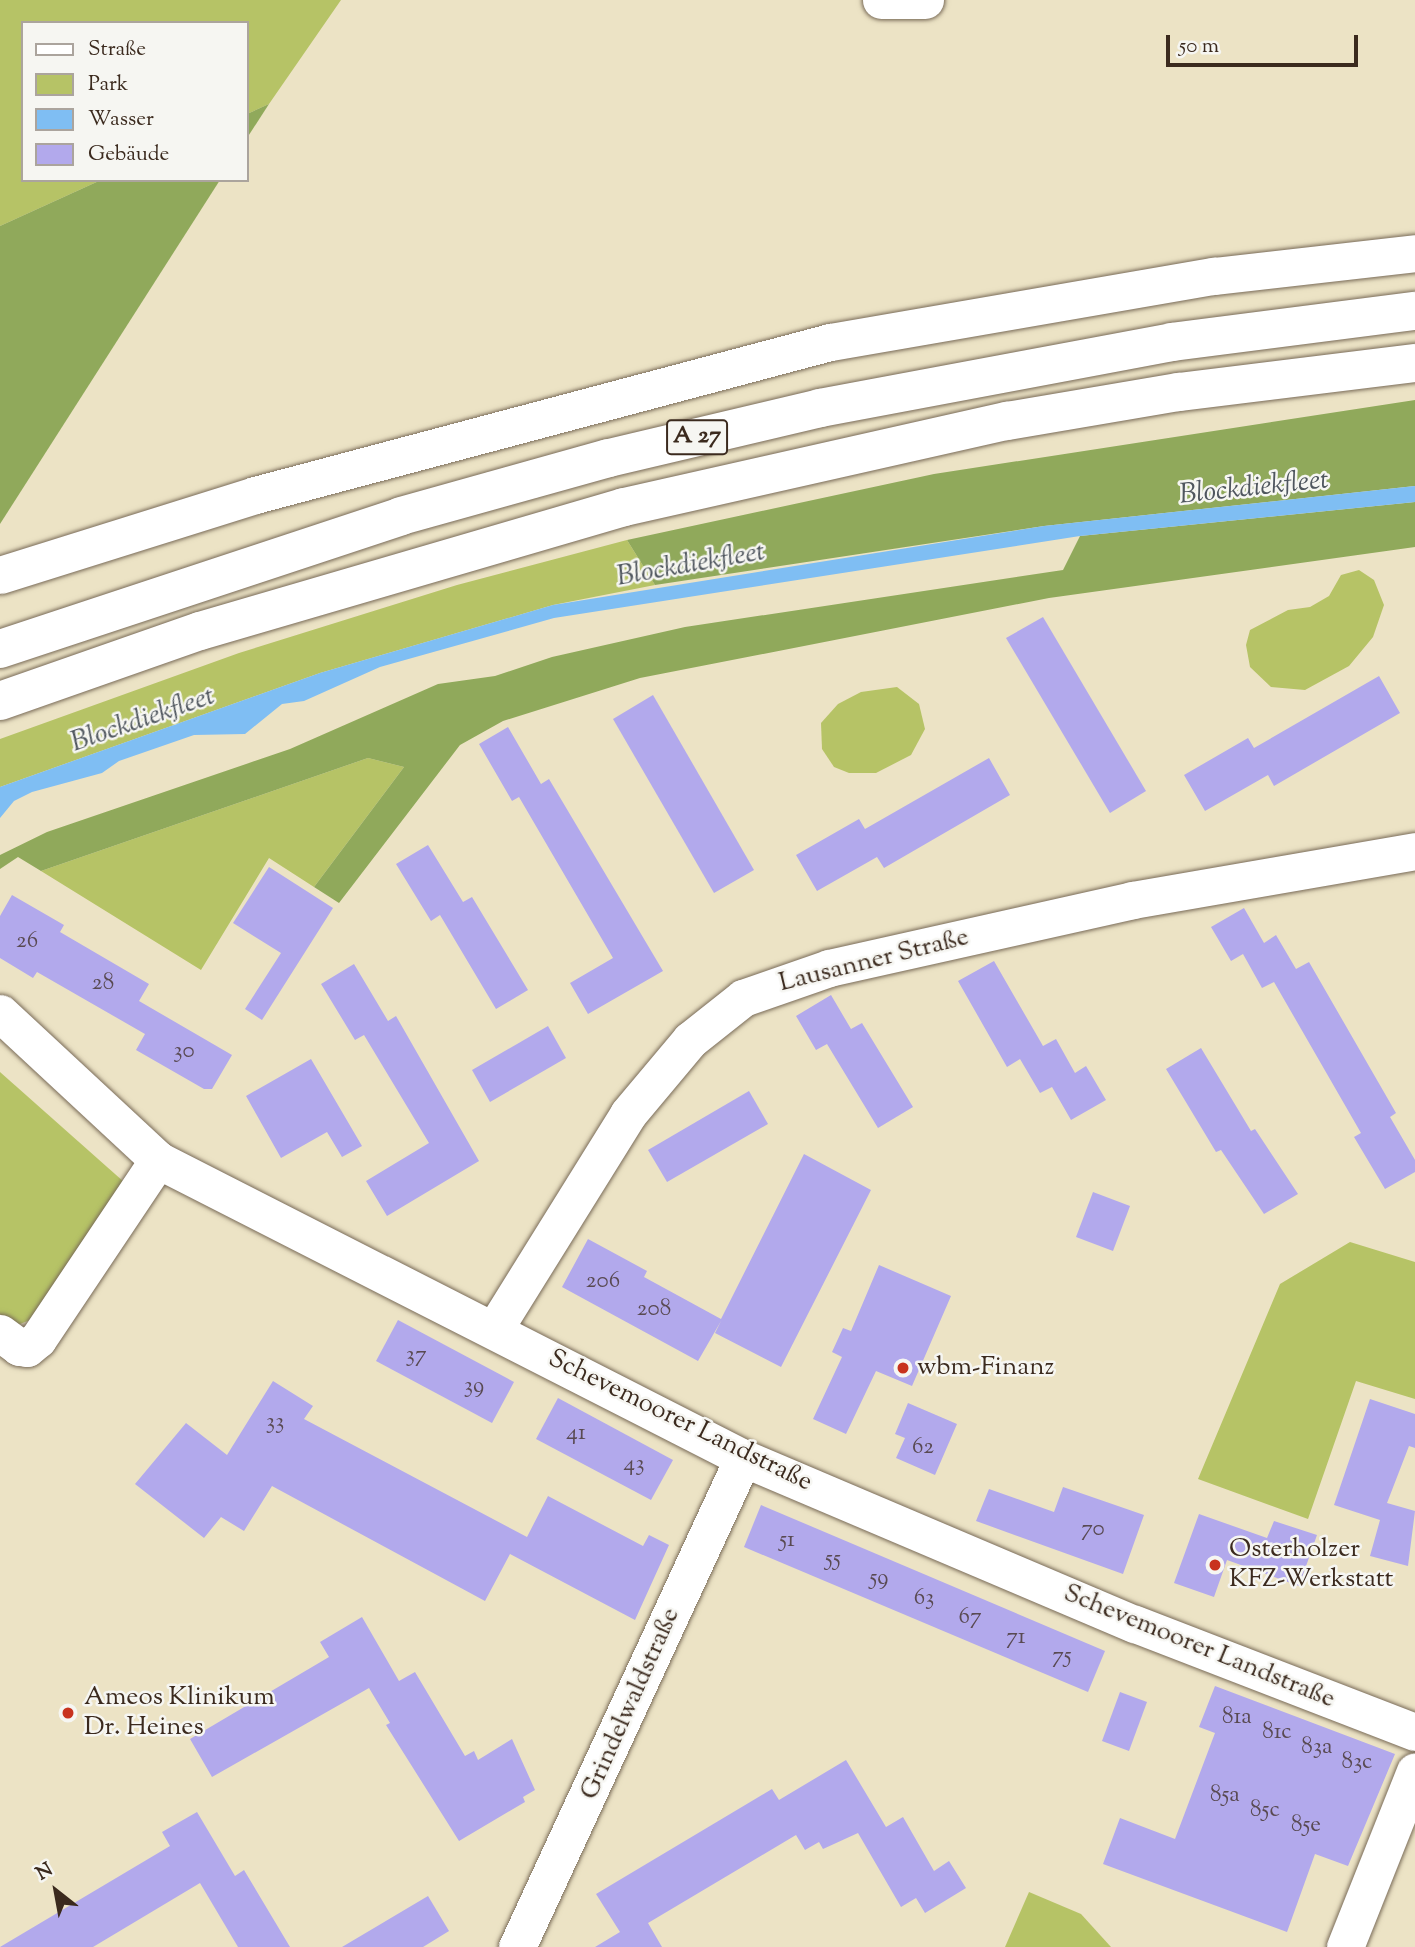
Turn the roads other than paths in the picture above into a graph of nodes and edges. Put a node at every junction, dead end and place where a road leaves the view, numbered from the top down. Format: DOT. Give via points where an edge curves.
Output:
graph roads {
  1 [pos="881,0"];
  2 [pos="925,0"];
  3 [pos="1415,253"];
  4 [pos="1415,311"];
  5 [pos="1415,363"];
  6 [pos="0,575"];
  7 [pos="0,649"];
  8 [pos="0,701"];
  9 [pos="1415,851"];
  10 [pos="0,1013"];
  11 [pos="158,1160"];
  12 [pos="495,1328"];
  13 [pos="0,1333"];
  14 [pos="743,1458"];
  15 [pos="1415,1732"];
  16 [pos="1415,1771"];
  17 [pos="522,1946"];
  18 [pos="1345,1947"];
  1 -- 2 [label="street"];
  3 -- 6 [label="street" via="1214,276 830,342 255,495"];
  4 -- 7 [label="highway, A 27" via="1172,342 820,408 675,442 401,516"];
  5 -- 8 [label="highway, A 27" via="1180,392 1007,421 624,506 200,631"];
  9 -- 12 [label="street, Lausanner Straße" via="1132,900 829,968 743,998 690,1040 628,1114"];
  10 -- 11 [label="street, Schevemoorer Landstraße"];
  11 -- 12 [label="street, Schevemoorer Landstraße"];
  11 -- 13 [label="street" via="38,1339 27,1348"];
  12 -- 14 [label="street, Schevemoorer Landstraße"];
  14 -- 15 [label="street, Schevemoorer Landstraße" via="1135,1624"];
  14 -- 17 [label="street, Grindelwaldstraße"];
  16 -- 18 [label="street"];
}
